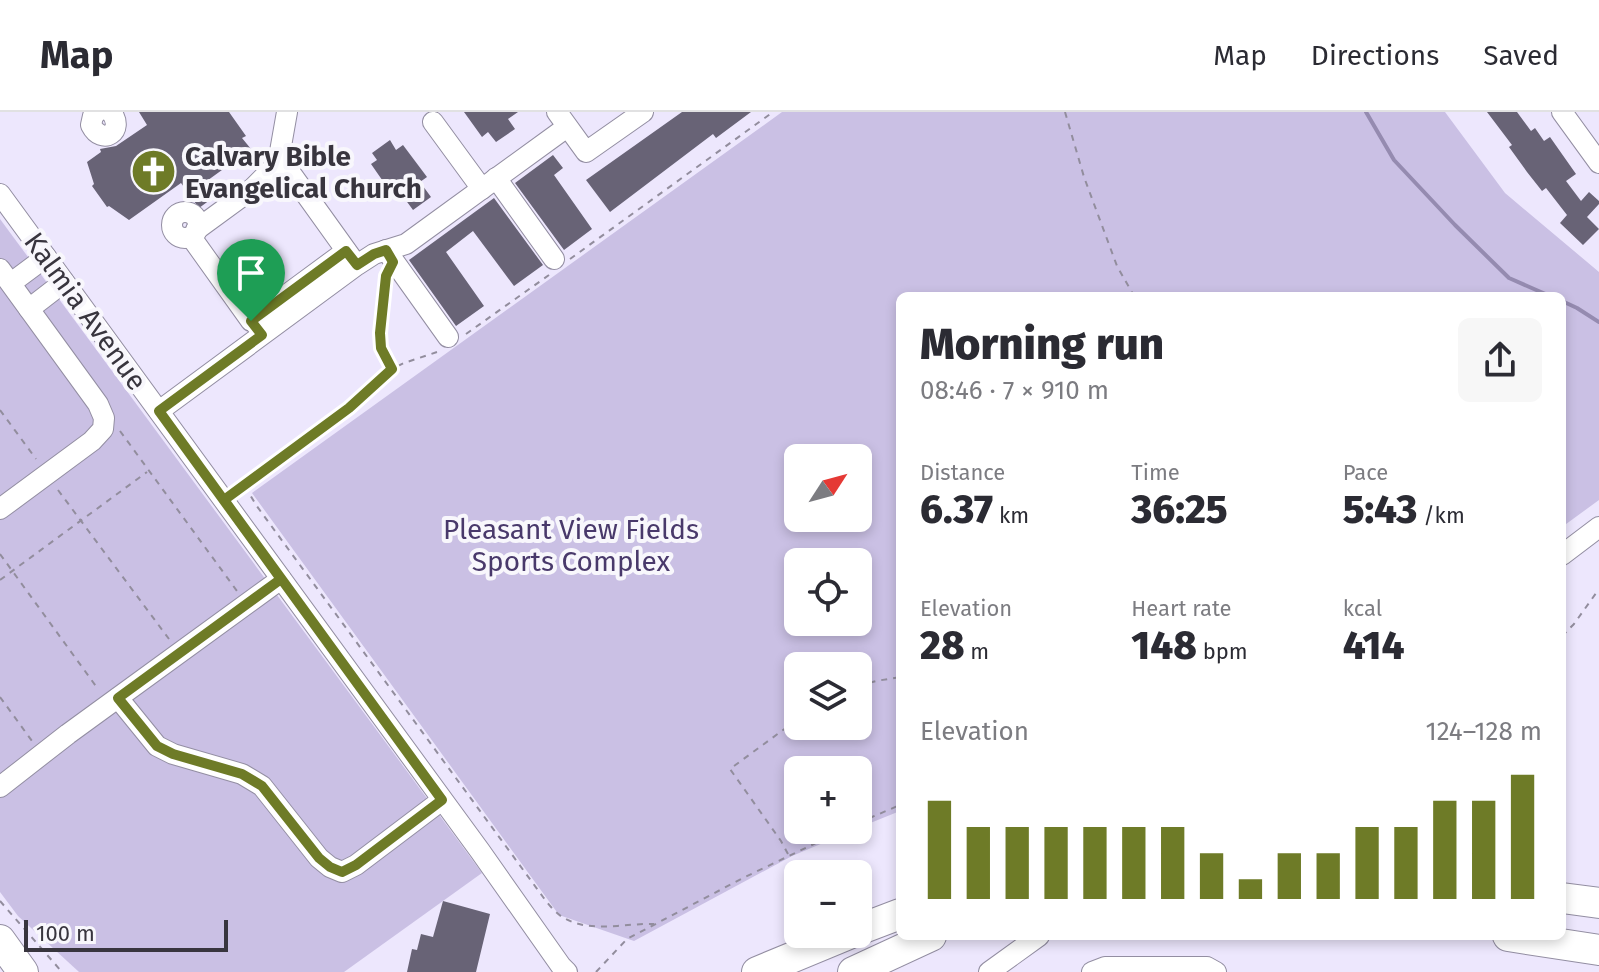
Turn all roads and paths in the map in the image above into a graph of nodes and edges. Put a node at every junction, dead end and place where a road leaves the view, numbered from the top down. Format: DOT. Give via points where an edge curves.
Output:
graph roads {
  1 [pos="97,112"];
  2 [pos="111,112"];
  3 [pos="287,112"];
  4 [pos="643,112"];
  5 [pos="773,112"];
  6 [pos="1065,112"];
  7 [pos="1562,112"];
  8 [pos="562,119"];
  9 [pos="433,122"];
  10 [pos="278,163"];
  11 [pos="1599,163"];
  12 [pos="489,184"];
  13 [pos="0,194"];
  14 [pos="390,256"];
  15 [pos="46,257"];
  16 [pos="352,258"];
  17 [pos="560,262"];
  18 [pos="5,276"];
  19 [pos="64,282"];
  20 [pos="1132,292"];
  21 [pos="29,309"];
  22 [pos="256,328"];
  23 [pos="452,340"];
  24 [pos="392,369"];
  25 [pos="0,410"];
  26 [pos="159,411"];
  27 [pos="117,427"];
  28 [pos="148,471"];
  29 [pos="47,474"];
  30 [pos="244,485"];
  31 [pos="224,500"];
  32 [pos="0,509"];
  33 [pos="81,521"];
  34 [pos="1599,527"];
  35 [pos="1566,552"];
  36 [pos="0,554"];
  37 [pos="12,571"];
  38 [pos="281,579"];
  39 [pos="0,580"];
  40 [pos="1599,589"];
  41 [pos="246,603"];
  42 [pos="1566,632"];
  43 [pos="179,653"];
  44 [pos="896,678"];
  45 [pos="872,682"];
  46 [pos="0,697"];
  47 [pos="114,701"];
  48 [pos="784,729"];
  49 [pos="42,754"];
  50 [pos="0,787"];
  51 [pos="442,800"];
  52 [pos="896,807"];
  53 [pos="872,817"];
  54 [pos="813,844"];
  55 [pos="789,855"];
  56 [pos="1566,899"];
  57 [pos="0,901"];
  58 [pos="1599,903"];
  59 [pos="896,916"];
  60 [pos="654,924"];
  61 [pos="872,925"];
  62 [pos="0,940"];
  63 [pos="922,940"];
  64 [pos="1033,940"];
  65 [pos="1534,940"];
  66 [pos="816,948"];
  67 [pos="831,948"];
  68 [pos="1599,950"];
  69 [pos="996,967"];
  70 [pos="23,972"];
  71 [pos="62,972"];
  72 [pos="567,972"];
  73 [pos="596,972"];
  74 [pos="757,972"];
  75 [pos="792,972"];
  76 [pos="853,972"];
  77 [pos="1092,972"];
  78 [pos="1216,972"];
  1 -- 2 [label="street" via="91,125 102,136 116,128"];
  3 -- 10 [label="street"];
  4 -- 8 [label="street" via="586,152"];
  5 -- 17 [label="path"];
  6 -- 20 [label="path" via="1084,177"];
  7 -- 11 [label="street"];
  8 -- 12 [label="street"];
  9 -- 12 [label="street"];
  10 -- 16 [label="street" via="287,168"];
  10 -- 22 [label="street" via="194,234"];
  12 -- 14 [label="street"];
  12 -- 17 [label="street"];
  13 -- 15 [label="street, Kalmia Avenue"];
  14 -- 16 [label="street"];
  14 -- 23 [label="street"];
  14 -- 24 [label="path" via="380,333"];
  15 -- 18 [label="street"];
  15 -- 19 [label="street, Kalmia Avenue"];
  16 -- 22 [label="street"];
  17 -- 23 [label="path"];
  18 -- 21 [label="street"];
  19 -- 21 [label="street"];
  19 -- 26 [label="street, Kalmia Avenue"];
  21 -- 29 [label="street" via="104,418 103,429 92,441"];
  22 -- 26 [label="street"];
  23 -- 24 [label="path"];
  24 -- 30 [label="path" via="349,408"];
  25 -- 29 [label="path"];
  26 -- 31 [label="street, Kalmia Avenue"];
  27 -- 28 [label="path"];
  28 -- 33 [label="path"];
  28 -- 41 [label="path"];
  29 -- 32 [label="street"];
  29 -- 33 [label="path"];
  30 -- 31 [label="path"];
  30 -- 60 [label="path" via="554,910 594,926"];
  31 -- 38 [label="street, Kalmia Avenue"];
  33 -- 37 [label="path"];
  33 -- 43 [label="path"];
  34 -- 35 [label="street"];
  36 -- 37 [label="path"];
  37 -- 39 [label="path"];
  37 -- 47 [label="path"];
  38 -- 41 [label="street"];
  38 -- 51 [label="street, Kalmia Avenue"];
  40 -- 42 [label="path"];
  41 -- 43 [label="street"];
  43 -- 47 [label="street"];
  44 -- 45 [label="path"];
  46 -- 49 [label="path"];
  47 -- 49 [label="street"];
  47 -- 51 [label="street" via="157,746 242,774 262,786 319,858 342,872"];
  48 -- 55 [label="path" via="730,769"];
  49 -- 50 [label="street"];
  51 -- 72 [label="street, Kalmia Avenue"];
  52 -- 53 [label="path"];
  54 -- 55 [label="path"];
  55 -- 60 [label="path"];
  56 -- 58 [label="highway"];
  57 -- 71 [label="path"];
  59 -- 61 [label="highway"];
  60 -- 73 [label="path" via="627,939"];
  62 -- 70 [label="highway"];
  63 -- 76 [label="highway"];
  64 -- 69 [label="street"];
  65 -- 68 [label="highway"];
  66 -- 74 [label="highway"];
  67 -- 75 [label="highway"];
  77 -- 78 [label="street" via="1105,967 1207,967"];
}
